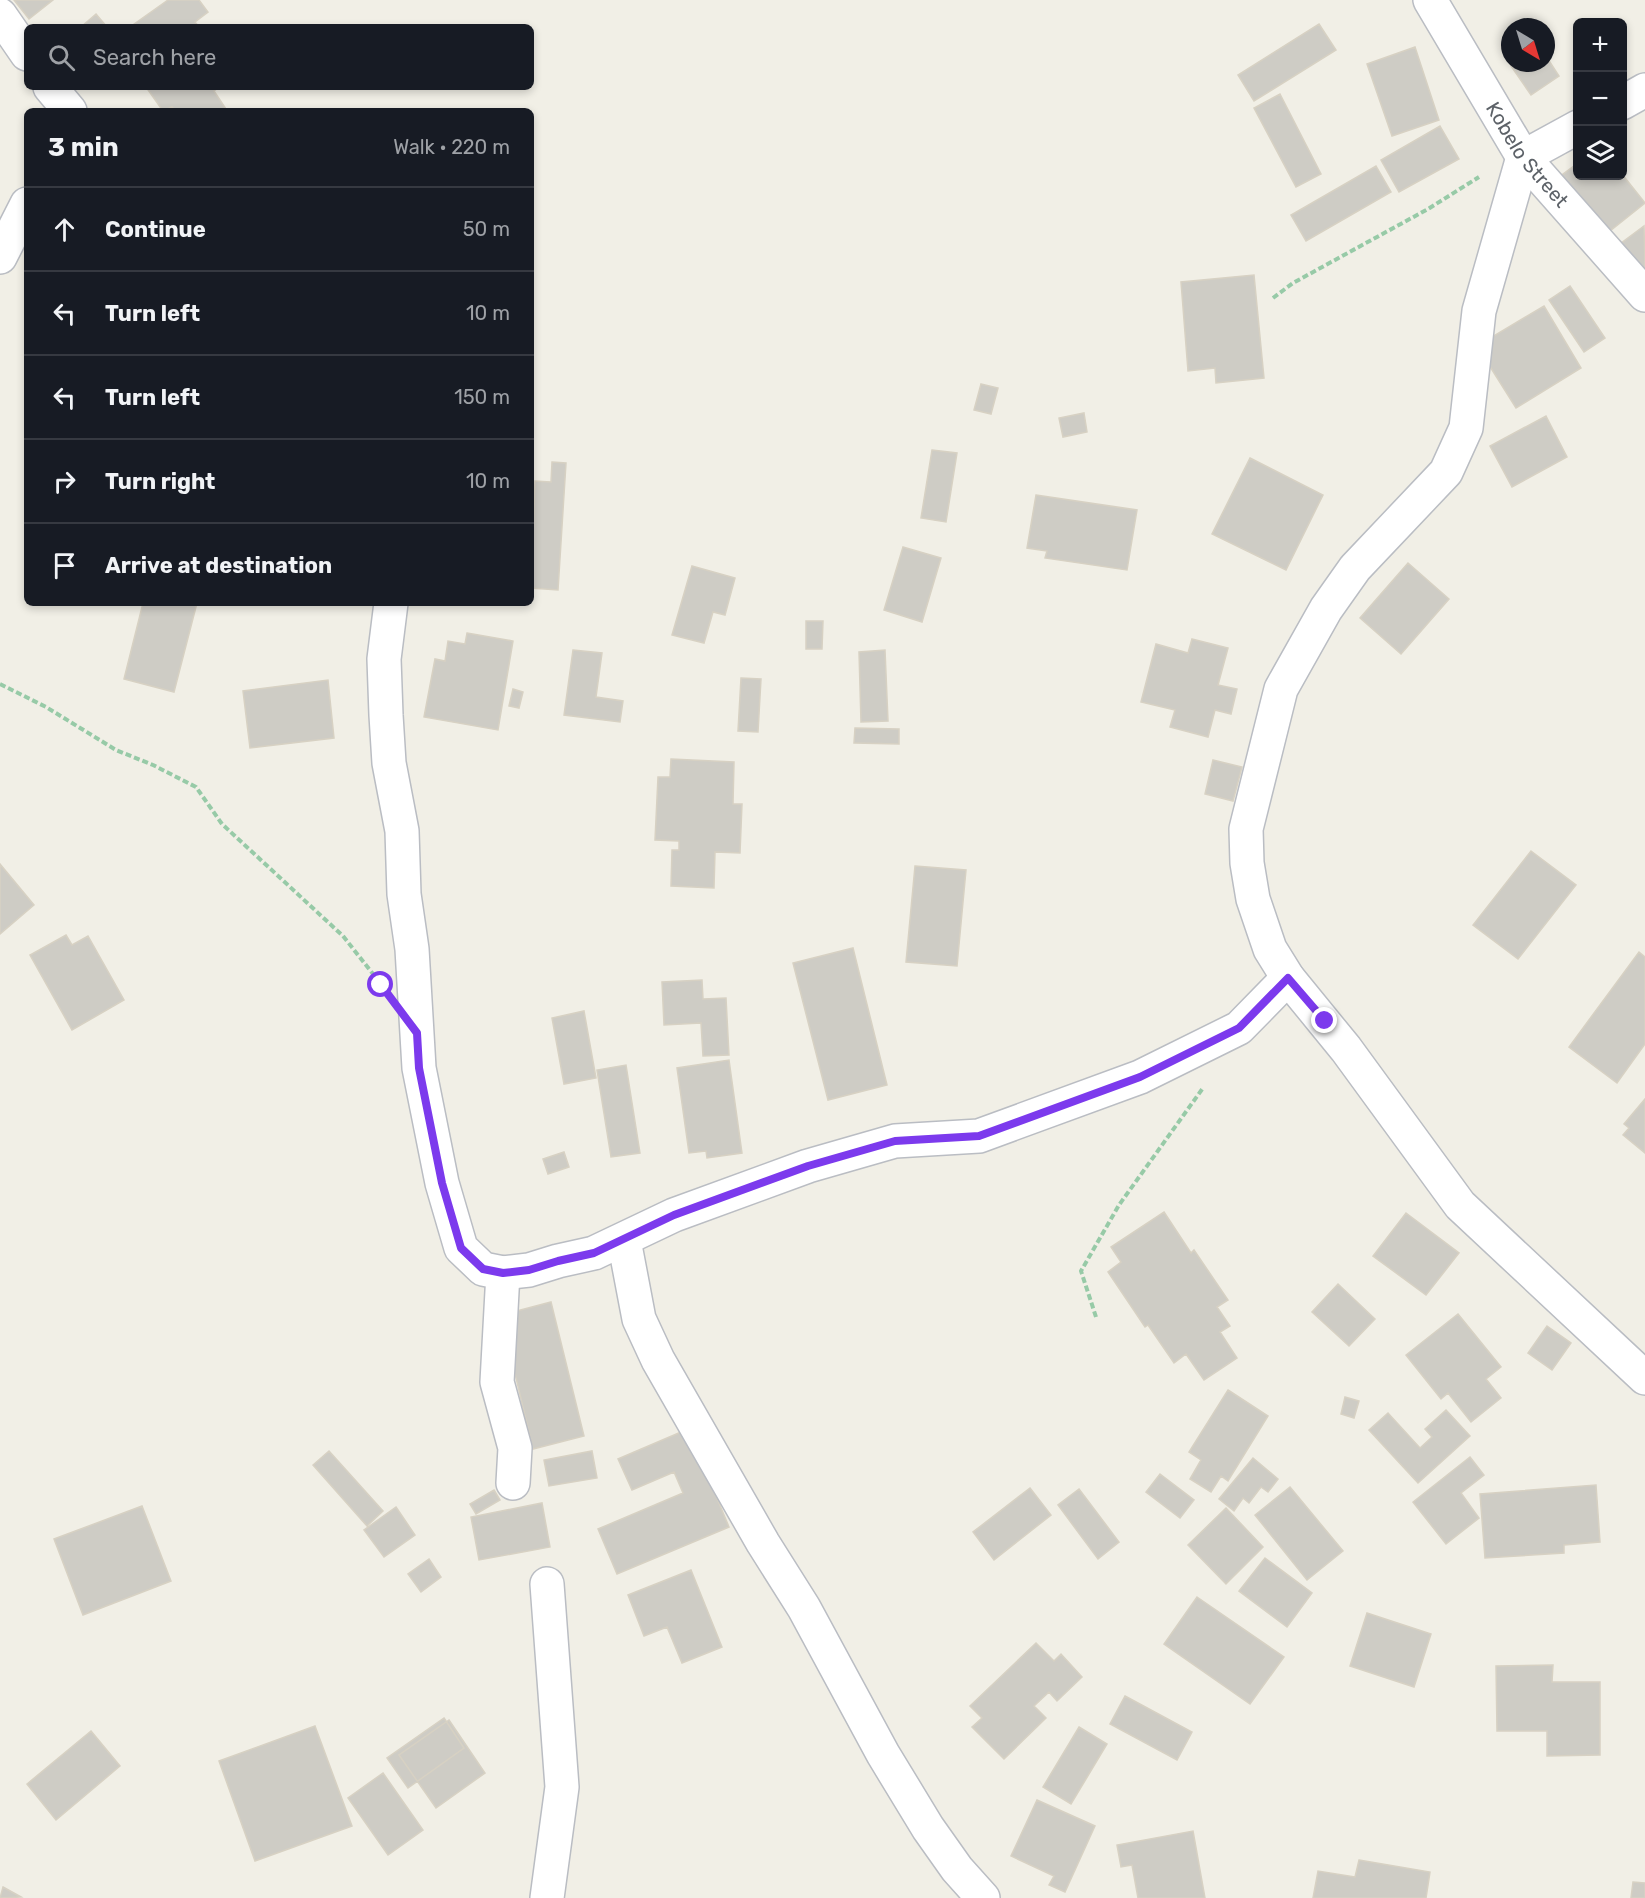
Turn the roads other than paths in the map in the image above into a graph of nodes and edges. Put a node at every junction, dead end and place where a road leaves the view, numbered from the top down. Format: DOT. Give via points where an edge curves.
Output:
graph roads {
  1 [pos="1430,0"];
  2 [pos="0,15"];
  3 [pos="24,50"];
  4 [pos="52,90"];
  5 [pos="1645,90"];
  6 [pos="1627,101"];
  7 [pos="68,108"];
  8 [pos="1573,130"];
  9 [pos="1523,157"];
  10 [pos="24,210"];
  11 [pos="0,257"];
  12 [pos="1645,295"];
  13 [pos="391,606"];
  14 [pos="1288,978"];
  15 [pos="624,1240"];
  16 [pos="503,1273"];
  17 [pos="1645,1378"];
  18 [pos="513,1483"];
  19 [pos="547,1584"];
  20 [pos="547,1898"];
  21 [pos="982,1898"];
  1 -- 9 [label="street, Kobelo Street"];
  2 -- 3 [label="street"];
  4 -- 7 [label="street"];
  5 -- 6 [label="street"];
  8 -- 9 [label="street"];
  9 -- 12 [label="street, Kobelo Street"];
  9 -- 14 [label="street" via="1479,311 1466,428 1446,472 1355,568 1326,609 1281,689 1268,732 1246,829 1247,863 1253,899 1270,949"];
  10 -- 11 [label="street"];
  13 -- 16 [label="street" via="384,659 386,715 389,763 402,831 419,1068 442,1183 461,1248 483,1269"];
  14 -- 15 [label="street" via="1239,1028 1140,1077 979,1136 895,1141 808,1166 674,1215"];
  14 -- 17 [label="street" via="1346,1048 1460,1205"];
  15 -- 16 [label="street" via="594,1253"];
  15 -- 21 [label="street" via="639,1319 658,1360 804,1608 888,1763 928,1828"];
  16 -- 18 [label="street" via="497,1382 514,1448"];
  19 -- 20 [label="street" via="562,1787"];
}
